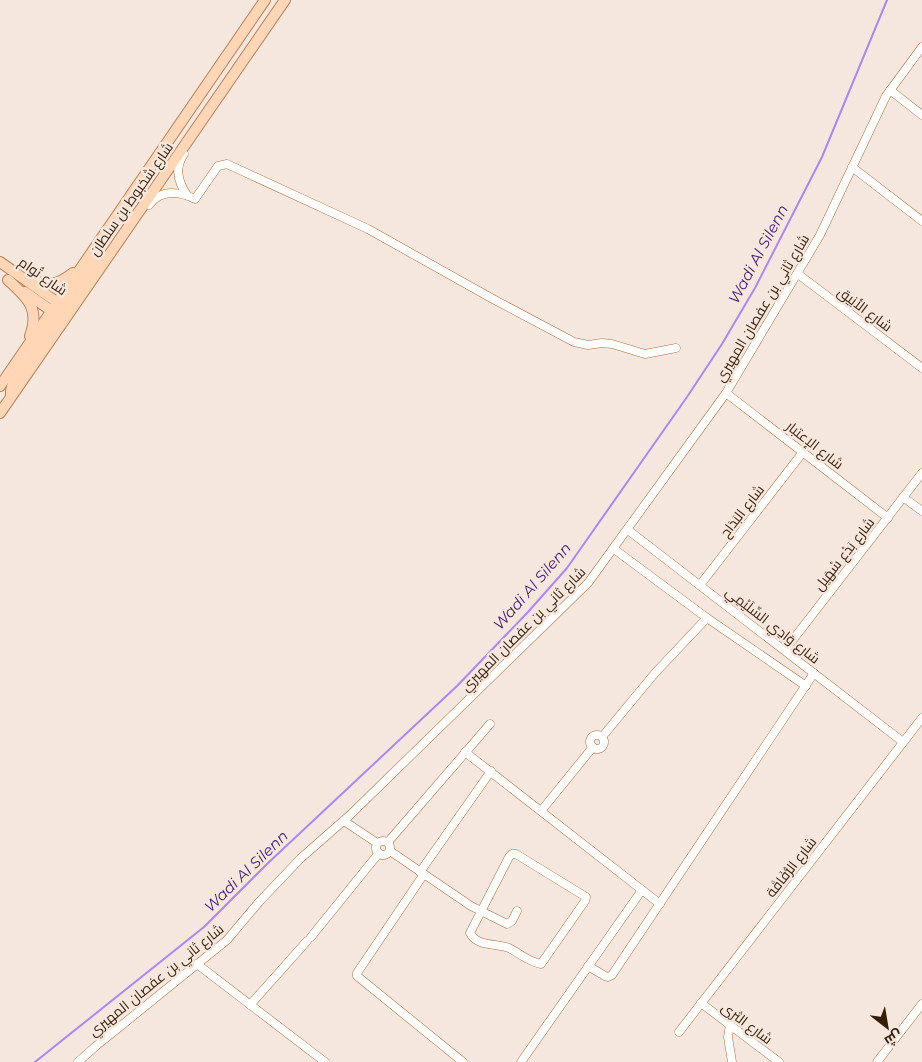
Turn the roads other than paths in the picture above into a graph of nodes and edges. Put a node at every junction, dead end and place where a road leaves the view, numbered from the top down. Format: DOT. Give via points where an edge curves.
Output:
graph roads {
  1 [pos="265,0"];
  2 [pos="284,0"];
  3 [pos="922,47"];
  4 [pos="890,90"];
  5 [pos="922,115"];
  6 [pos="204,116"];
  7 [pos="852,167"];
  8 [pos="187,195"];
  9 [pos="922,220"];
  10 [pos="111,225"];
  11 [pos="122,235"];
  12 [pos="0,262"];
  13 [pos="81,267"];
  14 [pos="798,274"];
  15 [pos="19,275"];
  16 [pos="4,277"];
  17 [pos="40,290"];
  18 [pos="60,311"];
  19 [pos="676,348"];
  20 [pos="24,350"];
  21 [pos="922,357"];
  22 [pos="919,366"];
  23 [pos="0,386"];
  24 [pos="726,393"];
  25 [pos="0,413"];
  26 [pos="803,452"];
  27 [pos="922,473"];
  28 [pos="904,497"];
  29 [pos="922,511"];
  30 [pos="888,518"];
  31 [pos="628,530"];
  32 [pos="614,549"];
  33 [pos="700,585"];
  34 [pos="708,618"];
  35 [pos="785,650"];
  36 [pos="814,673"];
  37 [pos="806,686"];
  38 [pos="922,718"];
  39 [pos="490,724"];
  40 [pos="903,742"];
  41 [pos="465,752"];
  42 [pos="491,771"];
  43 [pos="541,811"];
  44 [pos="344,821"];
  45 [pos="388,842"];
  46 [pos="377,844"];
  47 [pos="390,852"];
  48 [pos="379,853"];
  49 [pos="422,873"];
  50 [pos="642,890"];
  51 [pos="660,904"];
  52 [pos="517,911"];
  53 [pos="480,912"];
  54 [pos="198,964"];
  55 [pos="588,966"];
  56 [pos="701,1003"];
  57 [pos="922,1004"];
  58 [pos="250,1005"];
  59 [pos="730,1025"];
  60 [pos="679,1032"];
  61 [pos="78,1062"];
  62 [pos="325,1062"];
  63 [pos="463,1062"];
  64 [pos="522,1062"];
  65 [pos="732,1062"];
  66 [pos="778,1062"];
  67 [pos="877,1062"];
  1 -- 10 [label="main road, شارع شخبوط بن سلطان"];
  2 -- 6 [label="main road, شارع شخبوط بن سلطان"];
  3 -- 4 [label="street, شارع ثاني بن عفصان المهيري"];
  4 -- 5 [label="street"];
  4 -- 7 [label="street, شارع ثاني بن عفصان المهيري"];
  6 -- 8 [label="street" via="199,133 177,169"];
  6 -- 11 [label="main road, شارع شخبوط بن سلطان"];
  7 -- 9 [label="street"];
  7 -- 14 [label="street, شارع ثاني بن عفصان المهيري"];
  8 -- 11 [label="street" via="172,192 157,196"];
  8 -- 19 [label="street" via="195,199 218,166 227,164 368,229 574,342 612,344 645,354"];
  10 -- 13 [label="main road, شارع شخبوط بن سلطان"];
  10 -- 18 [label="main road" via="105,244"];
  11 -- 18 [label="main road, شارع شخبوط بن سلطان"];
  12 -- 15 [label="main road, شارع تُوام"];
  13 -- 15 [label="main road" via="53,284"];
  13 -- 18 [label="main road, شارع شخبوط بن سلطان"];
  14 -- 22 [label="street, شارع الأنِيق"];
  14 -- 24 [label="street, شارع ثاني بن عفصان المهيري"];
  15 -- 17 [label="main road, شارع تُوام"];
  16 -- 17 [label="main road" via="36,296 41,294"];
  16 -- 18 [label="main road, شارع تُوام"];
  16 -- 20 [label="main road" via="25,296 34,313 34,325"];
  17 -- 18 [label="main road, شارع تُوام"];
  18 -- 20 [label="main road, شارع شخبوط بن سلطان"];
  18 -- 25 [label="main road, شارع شخبوط بن سلطان"];
  20 -- 23 [label="main road, شارع شخبوط بن سلطان"];
  21 -- 22 [label="street, شارع الأنِيق"];
  24 -- 26 [label="street, شارع الإعتبار"];
  24 -- 31 [label="street, شارع ثاني بن عفصان المهيري"];
  26 -- 30 [label="street, شارع الإعتبار"];
  26 -- 33 [label="street, شارع البَدَاح"];
  27 -- 28 [label="street, شارع بَدْع سْهَيل"];
  28 -- 29 [label="street"];
  28 -- 30 [label="street, شارع بَدْع سْهَيل"];
  30 -- 35 [label="street, شارع بَدْع سْهَيل"];
  31 -- 32 [label="street, شارع ثاني بن عفصان المهيري"];
  31 -- 33 [label="street, شارع وَادِي السِّلَيْمِي"];
  32 -- 34 [label="street"];
  32 -- 44 [label="street, شارع ثاني بن عفصان المهيري" via="580,592"];
  33 -- 35 [label="street, شارع وَادِي السِّلَيْمِي"];
  34 -- 37 [label="street"];
  34 -- 43 [label="street" via="602,737 593,737 593,747"];
  35 -- 36 [label="street, شارع وَادِي السِّلَيْمِي"];
  36 -- 37 [label="street"];
  36 -- 40 [label="street, شارع وَادِي السِّلَيْمِي"];
  37 -- 51 [label="street"];
  38 -- 40 [label="street, شارع الرُّفَاقَة"];
  39 -- 41 [label="street"];
  40 -- 56 [label="street, شارع الرُّفَاقَة"];
  41 -- 42 [label="street"];
  41 -- 45 [label="street"];
  42 -- 43 [label="street"];
  42 -- 49 [label="street"];
  43 -- 50 [label="street"];
  44 -- 46 [label="street"];
  44 -- 54 [label="street, شارع ثاني بن عفصان المهيري" via="301,858 227,940"];
  45 -- 46 [label="street" via="382,840"];
  45 -- 47 [label="street"];
  46 -- 48 [label="street"];
  47 -- 48 [label="street" via="385,855"];
  47 -- 49 [label="street"];
  48 -- 58 [label="street"];
  49 -- 53 [label="street"];
  49 -- 63 [label="street" via="356,976"];
  50 -- 51 [label="street"];
  50 -- 55 [label="street"];
  51 -- 55 [label="street" via="610,976"];
  52 -- 53 [label="street" via="512,922 507,924"];
  53 -- 53 [label="street" via="470,931 472,937 508,948 541,964 586,897 512,854"];
  54 -- 58 [label="street"];
  54 -- 61 [label="street, شارع ثاني بن عفصان المهيري"];
  55 -- 64 [label="street"];
  56 -- 59 [label="street, شارع الثرى"];
  56 -- 60 [label="street, شارع الرُّفَاقَة"];
  57 -- 67 [label="street"];
  58 -- 62 [label="street"];
  59 -- 65 [label="street" via="728,1037"];
  59 -- 66 [label="street, شارع الثرى"];
}
